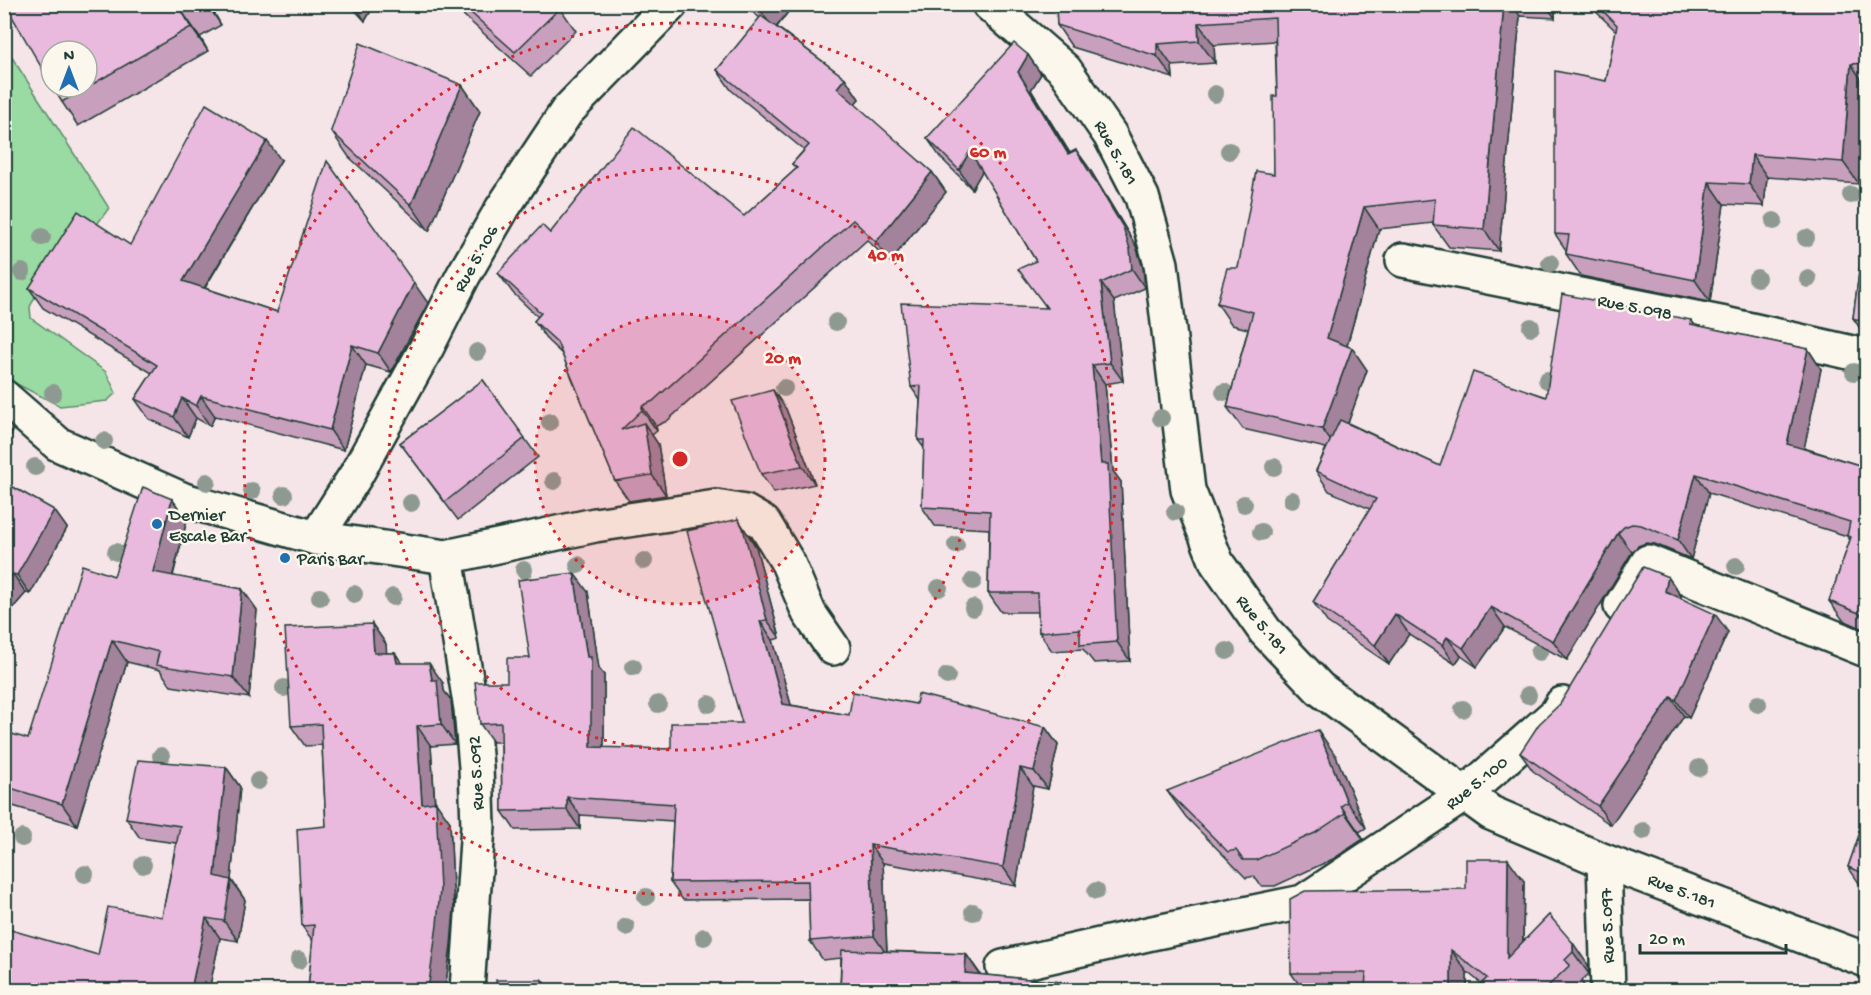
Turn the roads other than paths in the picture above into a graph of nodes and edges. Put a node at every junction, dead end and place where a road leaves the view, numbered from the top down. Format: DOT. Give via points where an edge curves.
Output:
graph roads {
  1 [pos="670,4"];
  2 [pos="989,4"];
  3 [pos="1403,260"];
  4 [pos="1866,356"];
  5 [pos="4,397"];
  6 [pos="316,538"];
  7 [pos="446,556"];
  8 [pos="1605,633"];
  9 [pos="833,648"];
  10 [pos="1866,650"];
  11 [pos="1575,683"];
  12 [pos="1465,794"];
  13 [pos="1604,861"];
  14 [pos="1866,960"];
  15 [pos="1003,967"];
  16 [pos="467,990"];
  17 [pos="1608,990"];
  1 -- 6 [label="street, Rue 5.106" via="567,111 502,209 356,475"];
  2 -- 12 [label="street, Rue 5.181" via="1065,70 1110,135 1142,196 1161,264 1188,490 1217,563 1265,631 1320,689"];
  3 -- 4 [label="street, Rue 5.098"];
  5 -- 6 [label="street" via="58,444 184,500"];
  6 -- 7 [label="street"];
  7 -- 9 [label="street" via="595,525 716,507 745,512 764,523 788,563 809,613"];
  7 -- 16 [label="street, Rue 5.092" via="471,709 476,767 478,826"];
  8 -- 10 [label="street" via="1648,562"];
  11 -- 12 [label="street, Rue 5.100" via="1557,713"];
  12 -- 13 [label="street, Rue 5.181" via="1491,813"];
  12 -- 15 [label="street, Rue 5.100" via="1303,902"];
  13 -- 14 [label="street, Rue 5.181"];
  13 -- 17 [label="street, Rue 5.097"];
}
